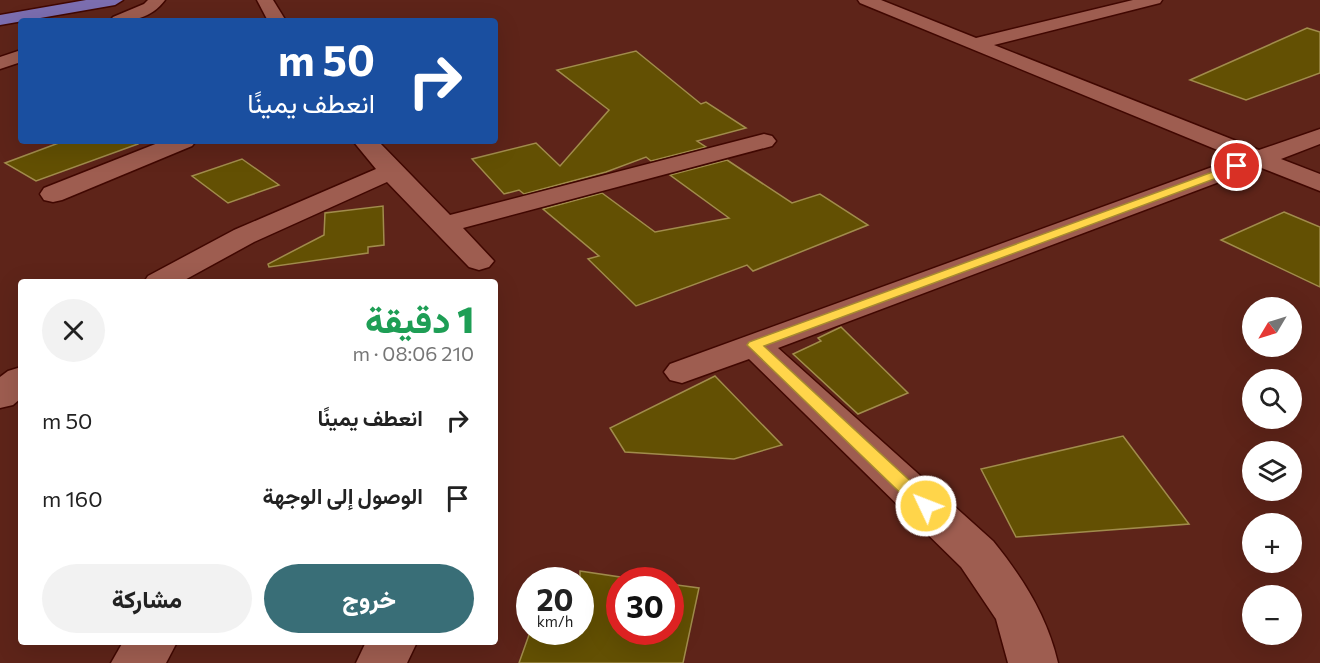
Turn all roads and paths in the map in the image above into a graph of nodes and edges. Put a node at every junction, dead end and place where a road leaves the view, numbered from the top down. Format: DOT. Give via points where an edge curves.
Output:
graph roads {
  1 [pos="46,0"];
  2 [pos="115,0"];
  3 [pos="156,0"];
  4 [pos="265,0"];
  5 [pos="866,0"];
  6 [pos="1154,0"];
  7 [pos="0,8"];
  8 [pos="126,18"];
  9 [pos="275,18"];
  10 [pos="0,20"];
  11 [pos="974,44"];
  12 [pos="18,57"];
  13 [pos="0,63"];
  14 [pos="1320,136"];
  15 [pos="764,141"];
  16 [pos="177,144"];
  17 [pos="368,144"];
  18 [pos="1259,158"];
  19 [pos="391,171"];
  20 [pos="1320,183"];
  21 [pos="52,194"];
  22 [pos="444,225"];
  23 [pos="480,261"];
  24 [pos="164,279"];
  25 [pos="754,345"];
  26 [pos="682,372"];
  27 [pos="18,381"];
  28 [pos="0,396"];
  29 [pos="151,645"];
  30 [pos="391,645"];
  31 [pos="136,663"];
  32 [pos="381,663"];
  33 [pos="1033,663"];
  1 -- 7 [label="main road"];
  2 -- 10 [label="main road"];
  3 -- 8 [label="street" via="150,8"];
  4 -- 9 [label="street"];
  5 -- 11 [label="street"];
  6 -- 11 [label="street"];
  11 -- 18 [label="street"];
  12 -- 13 [label="street"];
  14 -- 18 [label="street"];
  15 -- 22 [label="street"];
  16 -- 21 [label="street"];
  17 -- 19 [label="street"];
  18 -- 20 [label="street"];
  18 -- 25 [label="street"];
  19 -- 22 [label="street"];
  19 -- 24 [label="street"];
  22 -- 23 [label="street"];
  25 -- 26 [label="street"];
  25 -- 33 [label="street" via="977,554 1020,616"];
  27 -- 28 [label="street"];
  29 -- 31 [label="street"];
  30 -- 32 [label="street"];
}
